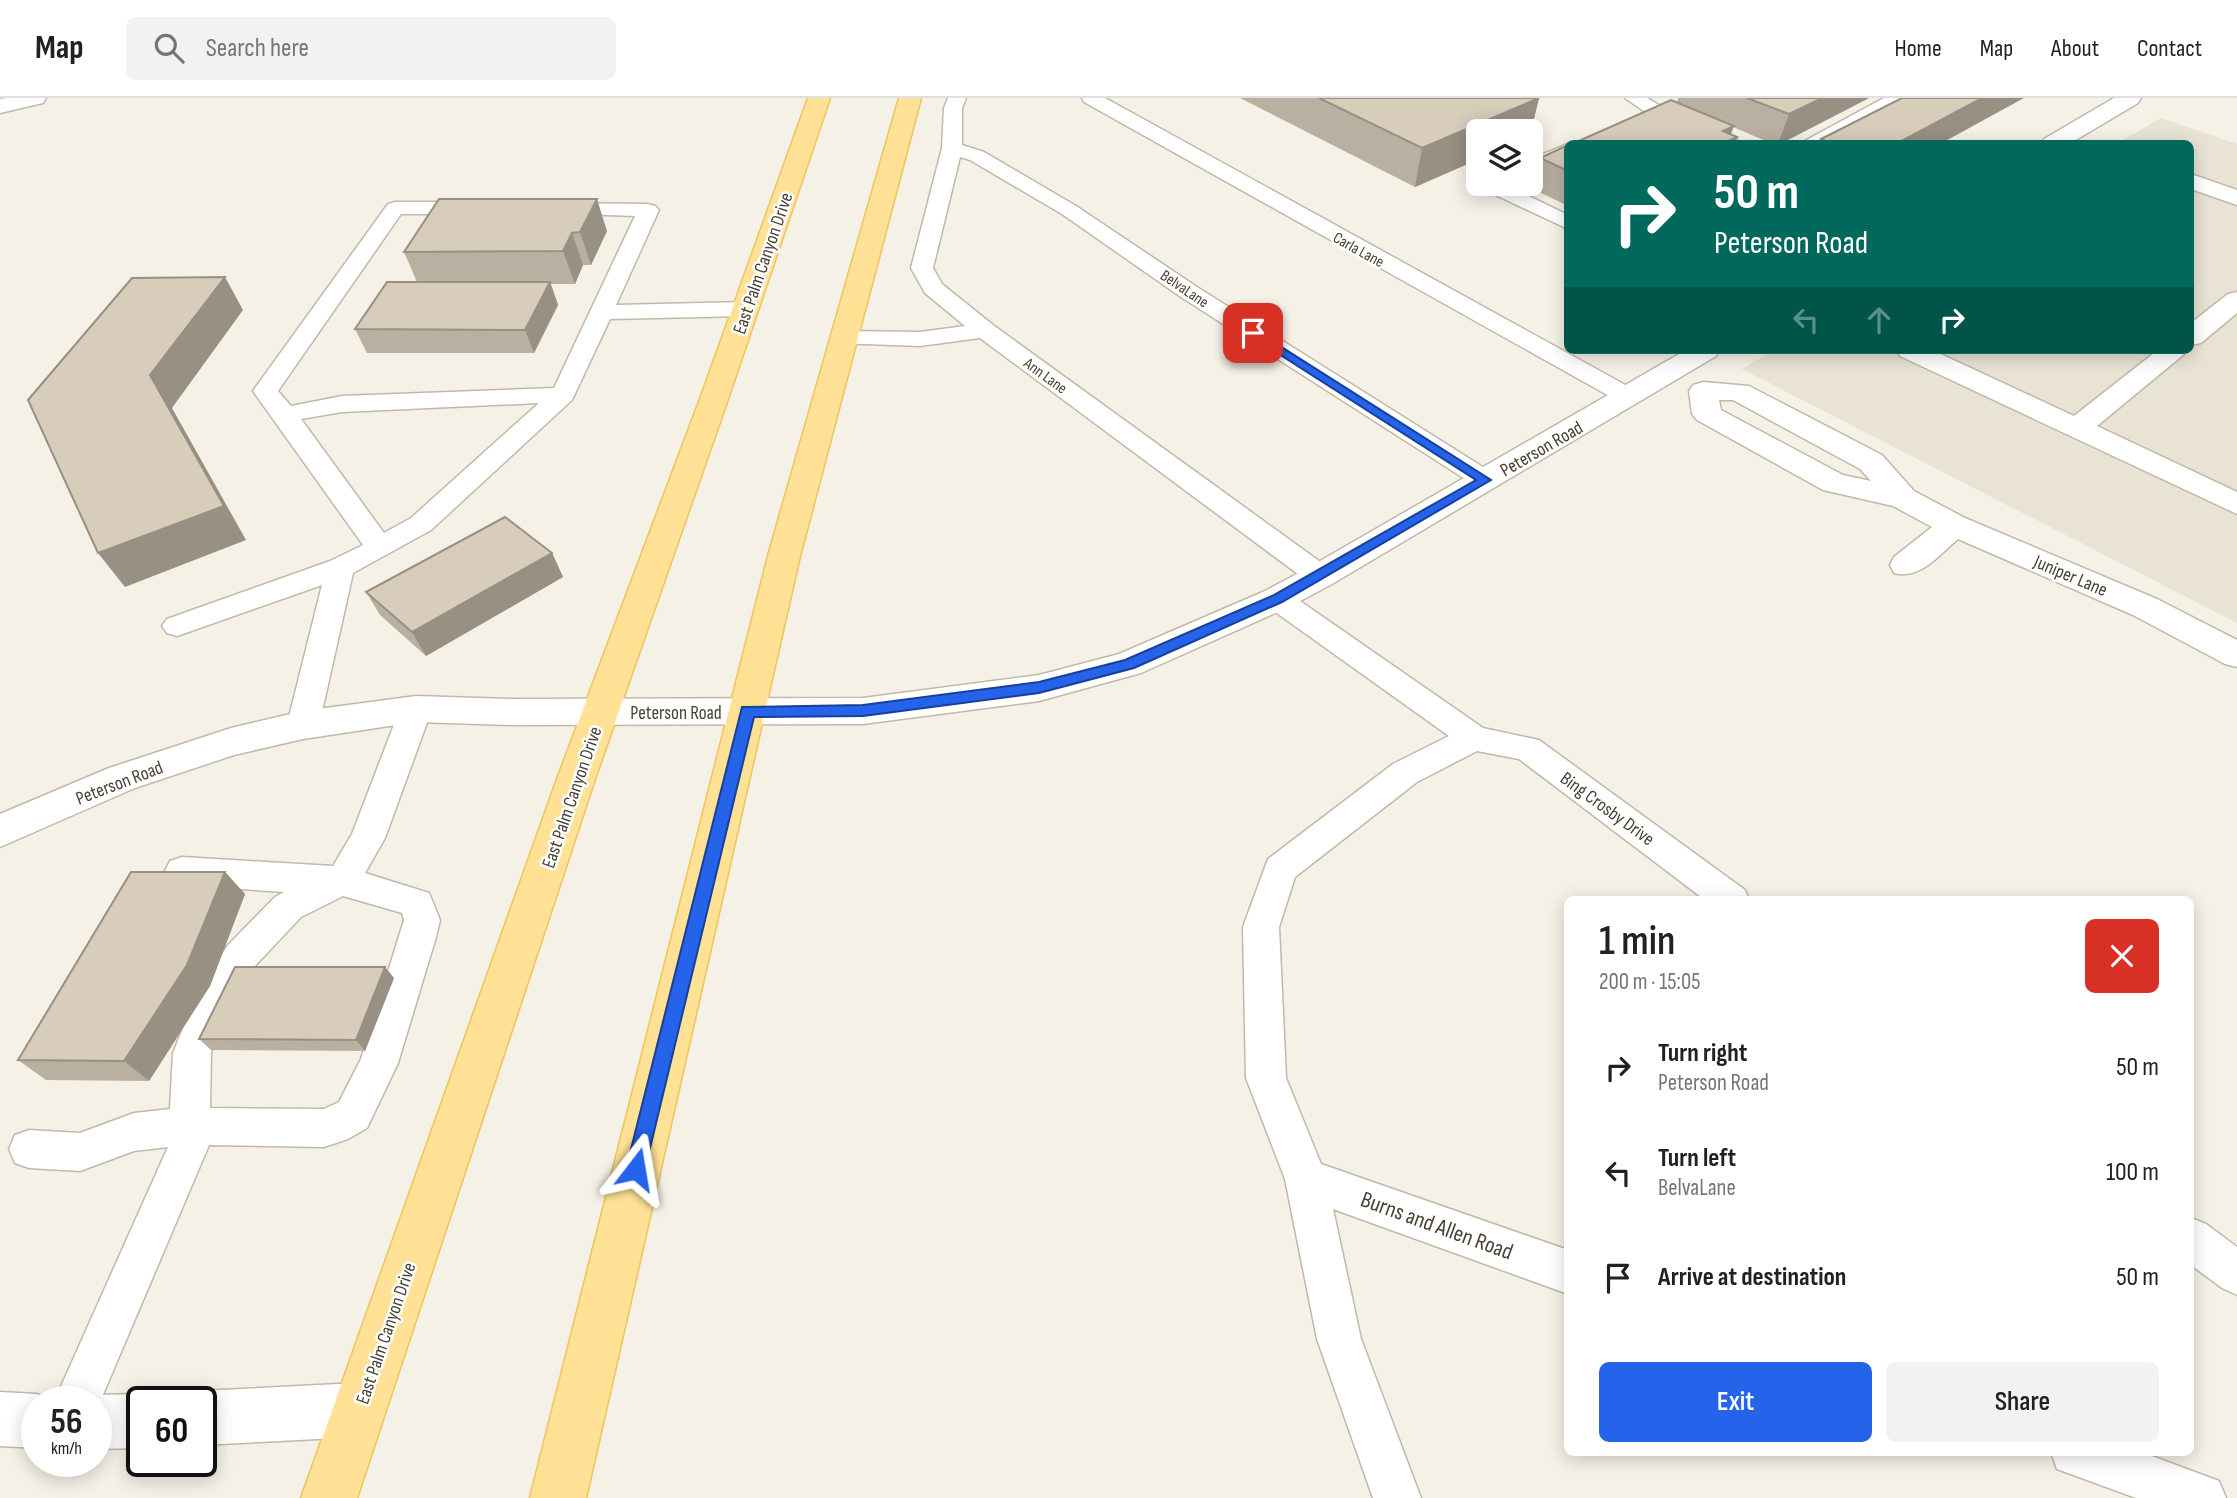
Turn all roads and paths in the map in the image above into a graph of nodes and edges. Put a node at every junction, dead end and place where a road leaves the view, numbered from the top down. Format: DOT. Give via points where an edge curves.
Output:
graph roads {
  1 [pos="34,98"];
  2 [pos="819,98"];
  3 [pos="910,98"];
  4 [pos="957,98"];
  5 [pos="1091,98"];
  6 [pos="1634,98"];
  7 [pos="1898,98"];
  8 [pos="2130,98"];
  9 [pos="0,107"];
  10 [pos="1655,110"];
  11 [pos="1630,121"];
  12 [pos="1721,140"];
  13 [pos="1816,140"];
  14 [pos="2069,140"];
  15 [pos="952,148"];
  16 [pos="1564,152"];
  17 [pos="1543,161"];
  18 [pos="2194,182"];
  19 [pos="1513,196"];
  20 [pos="2237,198"];
  21 [pos="502,209"];
  22 [pos="528,209"];
  23 [pos="1564,221"];
  24 [pos="2237,300"];
  25 [pos="746,309"];
  26 [pos="602,312"];
  27 [pos="985,330"];
  28 [pos="2194,335"];
  29 [pos="844,338"];
  30 [pos="1699,354"];
  31 [pos="1918,354"];
  32 [pos="2170,354"];
  33 [pos="1670,372"];
  34 [pos="563,395"];
  35 [pos="1629,397"];
  36 [pos="285,415"];
  37 [pos="2075,429"];
  38 [pos="1485,480"];
  39 [pos="2237,504"];
  40 [pos="1954,525"];
  41 [pos="380,548"];
  42 [pos="1906,565"];
  43 [pos="340,568"];
  44 [pos="1320,576"];
  45 [pos="1277,599"];
  46 [pos="177,625"];
  47 [pos="2237,655"];
  48 [pos="416,709"];
  49 [pos="747,711"];
  50 [pos="600,712"];
  51 [pos="303,724"];
  52 [pos="1474,738"];
  53 [pos="0,831"];
  54 [pos="182,871"];
  55 [pos="342,881"];
  56 [pos="1726,896"];
  57 [pos="190,1126"];
  58 [pos="29,1149"];
  59 [pos="1306,1178"];
  60 [pos="2194,1241"];
  61 [pos="1564,1271"];
  62 [pos="2237,1273"];
  63 [pos="84,1386"];
  64 [pos="358,1410"];
  65 [pos="217,1417"];
  66 [pos="0,1419"];
  67 [pos="21,1420"];
  68 [pos="2085,1456"];
  69 [pos="328,1498"];
  70 [pos="558,1498"];
  71 [pos="1397,1498"];
  72 [pos="2202,1498"];
  1 -- 9 [label="street"];
  2 -- 25 [label="main road, East Palm Canyon Drive"];
  3 -- 29 [label="main road"];
  4 -- 15 [label="lane, Ann Lane"];
  5 -- 35 [label="lane, Carla Lane"];
  6 -- 10 [label="lane"];
  7 -- 13 [label="lane"];
  8 -- 14 [label="street"];
  10 -- 11 [label="lane"];
  10 -- 12 [label="lane"];
  15 -- 27 [label="lane, Ann Lane" via="922,268 933,288"];
  15 -- 38 [label="lane, BelvaLane" via="977,156 1069,210"];
  16 -- 17 [label="lane"];
  18 -- 20 [label="street"];
  19 -- 23 [label="lane"];
  21 -- 36 [label="lane" via="396,208 265,391"];
  22 -- 26 [label="lane" via="648,210"];
  24 -- 28 [label="street"];
  25 -- 26 [label="lane"];
  25 -- 50 [label="main road, East Palm Canyon Drive"];
  26 -- 34 [label="lane"];
  27 -- 29 [label="lane" via="920,338"];
  27 -- 44 [label="lane, Ann Lane"];
  29 -- 49 [label="main road"];
  30 -- 33 [label="street, Peterson Road"];
  31 -- 37 [label="street"];
  32 -- 37 [label="street"];
  33 -- 35 [label="street, Peterson Road"];
  33 -- 40 [label="street, Juniper Lane" via="1703,391 1707,414 1834,484 1903,498"];
  34 -- 36 [label="lane" via="342,404"];
  34 -- 41 [label="lane" via="421,524"];
  35 -- 38 [label="street, Peterson Road"];
  36 -- 41 [label="lane"];
  37 -- 39 [label="street"];
  38 -- 44 [label="street, Peterson Road"];
  40 -- 42 [label="street"];
  40 -- 47 [label="street, Juniper Lane" via="2145,607"];
  41 -- 43 [label="lane"];
  43 -- 46 [label="lane"];
  43 -- 51 [label="lane"];
  44 -- 45 [label="street, Peterson Road"];
  45 -- 49 [label="street, Peterson Road" via="1129,664 1039,688 863,711"];
  45 -- 52 [label="lane"];
  48 -- 50 [label="street, Peterson Road"];
  48 -- 51 [label="street, Peterson Road"];
  48 -- 55 [label="lane" via="368,838"];
  49 -- 50 [label="street, Peterson Road"];
  49 -- 70 [label="main road"];
  50 -- 64 [label="main road, East Palm Canyon Drive"];
  51 -- 53 [label="street, Peterson Road" via="122,778"];
  52 -- 56 [label="lane, Bing Crosby Drive" via="1528,749"];
  52 -- 59 [label="lane" via="1405,773 1280,869 1261,927 1266,1078"];
  54 -- 55 [label="lane"];
  55 -- 57 [label="lane" via="288,907 241,956 211,1003 192,1053"];
  55 -- 57 [label="lane" via="416,903 422,919 393,1027 353,1115 324,1128"];
  57 -- 58 [label="lane" via="134,1132 80,1152"];
  57 -- 63 [label="lane" via="189,1145"];
  59 -- 61 [label="lane, Burns and Allen Road"];
  59 -- 71 [label="lane" via="1339,1339"];
  60 -- 62 [label="lane"];
  64 -- 65 [label="street"];
  64 -- 69 [label="main road, East Palm Canyon Drive"];
  66 -- 67 [label="street"];
  68 -- 72 [label="lane"];
}
